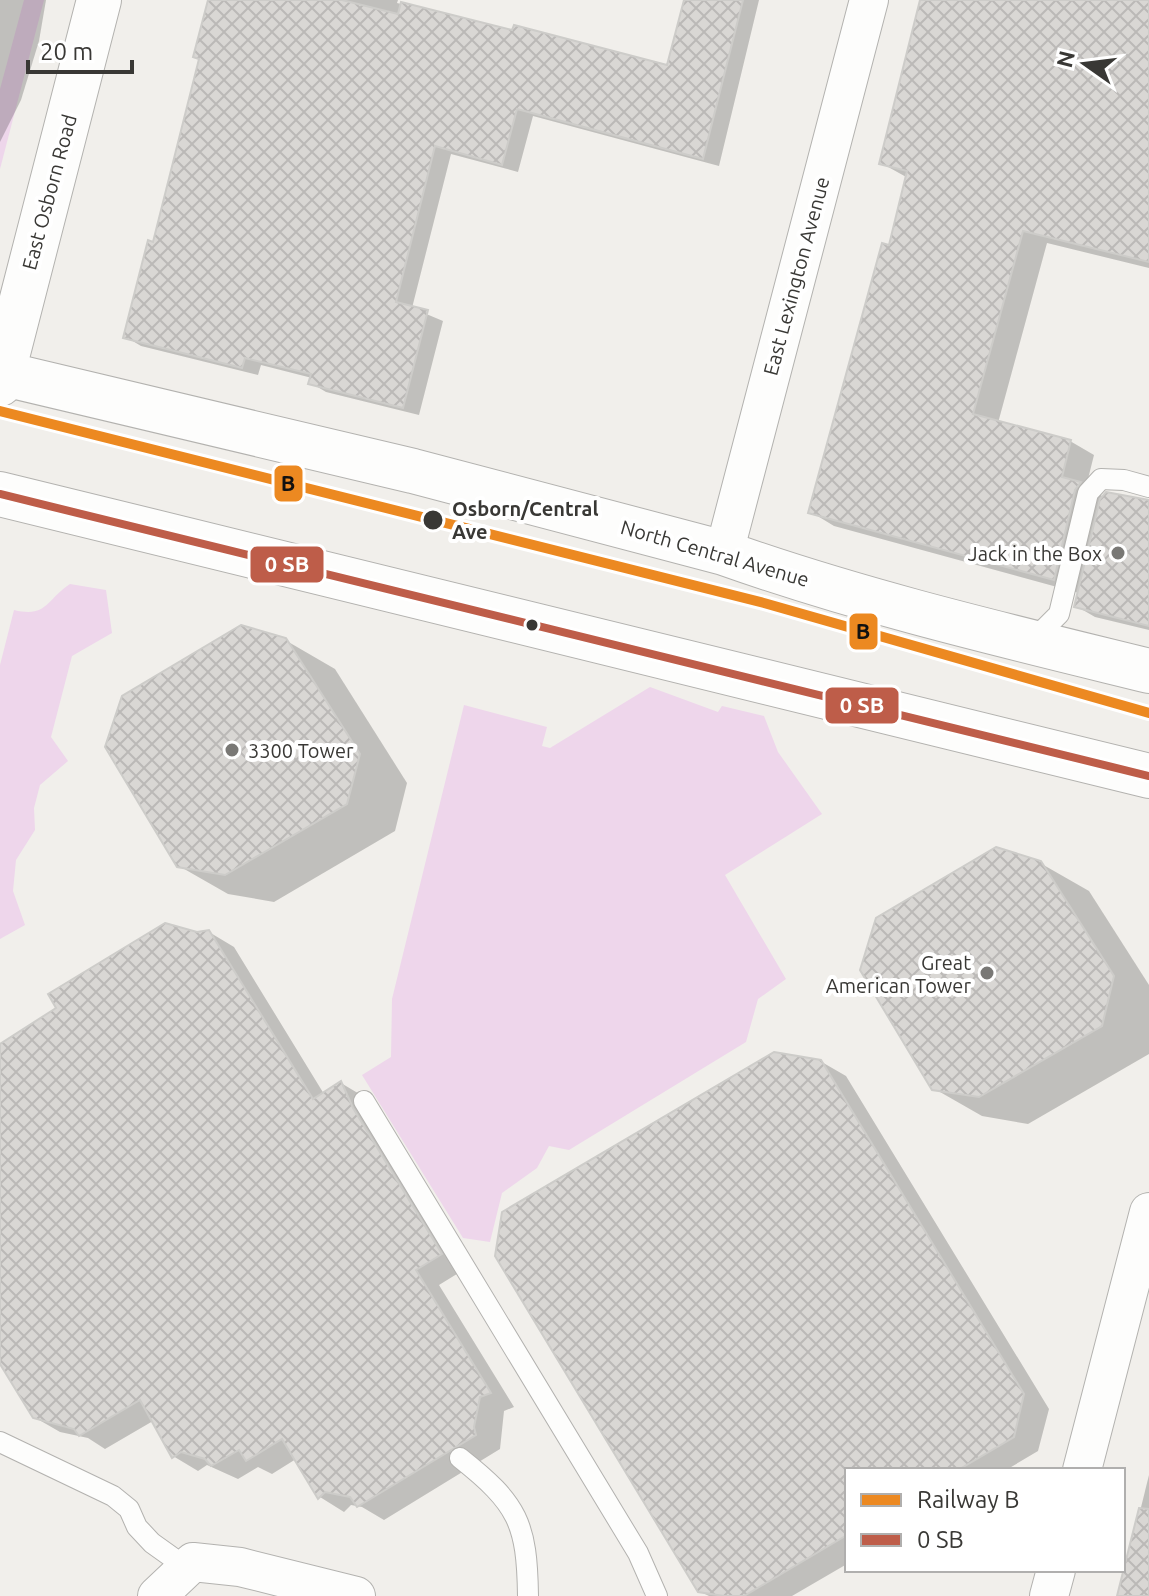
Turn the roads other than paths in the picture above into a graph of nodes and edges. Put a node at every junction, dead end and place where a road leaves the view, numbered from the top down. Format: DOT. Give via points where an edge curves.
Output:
graph roads {
  1 [pos="99,0"];
  2 [pos="869,0"];
  3 [pos="1,377"];
  4 [pos="1149,487"];
  5 [pos="0,494"];
  6 [pos="724,553"];
  7 [pos="1031,642"];
  8 [pos="1149,671"];
  9 [pos="1149,776"];
  10 [pos="364,1101"];
  11 [pos="1149,1212"];
  12 [pos="0,1442"];
  13 [pos="460,1458"];
  14 [pos="1083,1468"];
  15 [pos="187,1568"];
  16 [pos="1055,1572"];
  17 [pos="157,1596"];
  18 [pos="356,1596"];
  19 [pos="528,1596"];
  20 [pos="657,1596"];
  21 [pos="1049,1596"];
  1 -- 3 [label="main road, East Osborn Road"];
  2 -- 6 [label="street, East Lexington Avenue"];
  3 -- 6 [label="main road, North Central Avenue" via="413,471"];
  4 -- 7 [label="lane" via="1101,479 1088,493 1059,614"];
  5 -- 9 [label="main road"];
  6 -- 7 [label="main road, North Central Avenue"];
  7 -- 8 [label="main road, North Central Avenue"];
  10 -- 20 [label="lane" via="638,1553"];
  11 -- 14 [label="street"];
  12 -- 15 [label="lane" via="113,1496 129,1509 152,1543"];
  13 -- 19 [label="lane" via="503,1497 524,1530"];
  15 -- 17 [label="street"];
  15 -- 18 [label="street" via="193,1562 240,1567"];
  16 -- 21 [label="street"];
}
